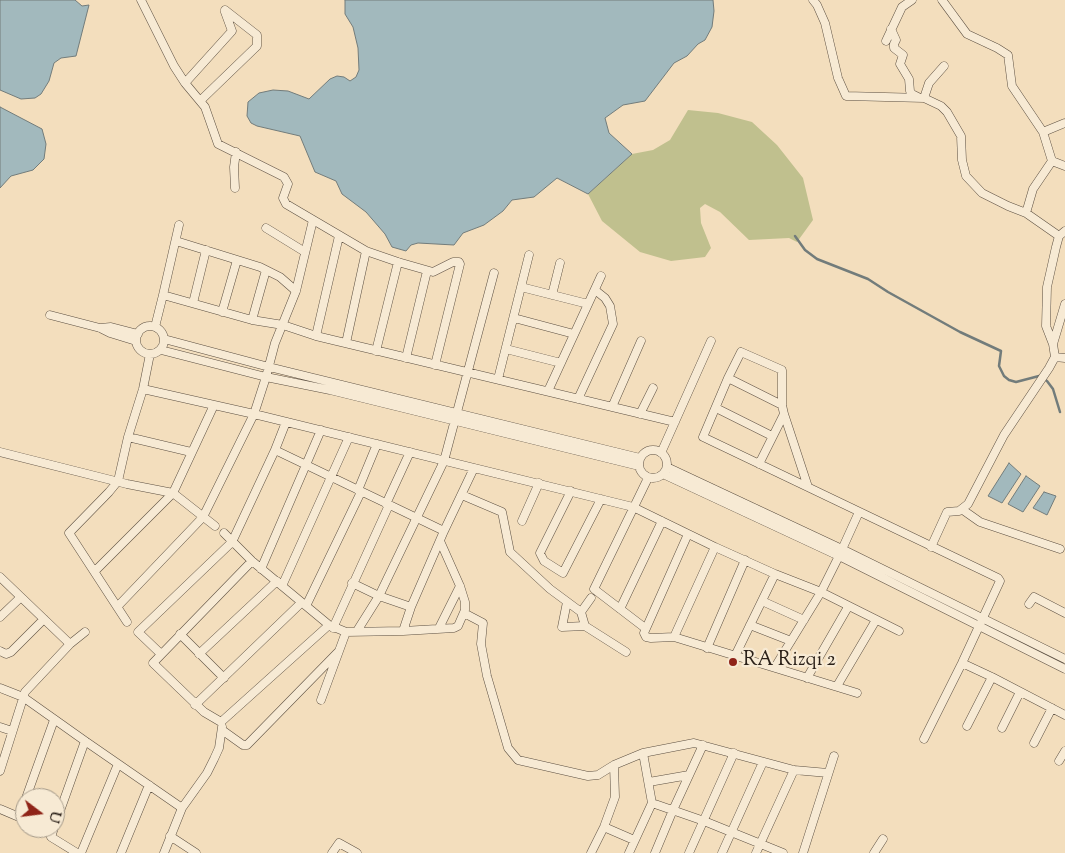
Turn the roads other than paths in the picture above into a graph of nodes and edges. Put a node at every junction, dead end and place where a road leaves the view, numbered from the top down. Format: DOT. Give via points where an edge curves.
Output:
graph roads {
  1 [pos="141,0"];
  2 [pos="813,0"];
  3 [pos="912,0"];
  4 [pos="942,0"];
  5 [pos="891,29"];
  6 [pos="886,41"];
  7 [pos="944,66"];
  8 [pos="185,83"];
  9 [pos="924,98"];
  10 [pos="201,100"];
  11 [pos="1065,123"];
  12 [pos="1043,132"];
  13 [pos="236,152"];
  14 [pos="1052,161"];
  15 [pos="1065,166"];
  16 [pos="235,188"];
  17 [pos="1026,213"];
  18 [pos="313,220"];
  19 [pos="179,225"];
  20 [pos="266,228"];
  21 [pos="1062,234"];
  22 [pos="339,236"];
  23 [pos="176,241"];
  24 [pos="206,250"];
  25 [pos="366,251"];
  26 [pos="305,252"];
  27 [pos="529,255"];
  28 [pos="237,260"];
  29 [pos="398,262"];
  30 [pos="560,263"];
  31 [pos="266,270"];
  32 [pos="427,271"];
  33 [pos="494,272"];
  34 [pos="601,276"];
  35 [pos="521,287"];
  36 [pos="595,290"];
  37 [pos="296,291"];
  38 [pos="163,295"];
  39 [pos="552,295"];
  40 [pos="192,303"];
  41 [pos="588,304"];
  42 [pos="1065,304"];
  43 [pos="222,312"];
  44 [pos="50,314"];
  45 [pos="514,318"];
  46 [pos="252,320"];
  47 [pos="283,325"];
  48 [pos="155,327"];
  49 [pos="574,334"];
  50 [pos="316,336"];
  51 [pos="137,338"];
  52 [pos="164,339"];
  53 [pos="641,341"];
  54 [pos="711,341"];
  55 [pos="346,343"];
  56 [pos="1053,344"];
  57 [pos="506,349"];
  58 [pos="161,350"];
  59 [pos="376,350"];
  60 [pos="150,354"];
  61 [pos="1055,356"];
  62 [pos="406,358"];
  63 [pos="1065,358"];
  64 [pos="561,363"];
  65 [pos="435,365"];
  66 [pos="269,366"];
  67 [pos="468,372"];
  68 [pos="266,377"];
  69 [pos="728,378"];
  70 [pos="498,379"];
  71 [pos="653,388"];
  72 [pos="143,389"];
  73 [pos="548,392"];
  74 [pos="578,398"];
  75 [pos="214,405"];
  76 [pos="782,405"];
  77 [pos="612,407"];
  78 [pos="716,408"];
  79 [pos="254,414"];
  80 [pos="640,414"];
  81 [pos="784,414"];
  82 [pos="456,417"];
  83 [pos="286,422"];
  84 [pos="675,422"];
  85 [pos="321,430"];
  86 [pos="772,436"];
  87 [pos="128,437"];
  88 [pos="350,437"];
  89 [pos="377,444"];
  90 [pos="275,450"];
  91 [pos="0,452"];
  92 [pos="191,452"];
  93 [pos="410,452"];
  94 [pos="661,453"];
  95 [pos="444,461"];
  96 [pos="639,462"];
  97 [pos="759,464"];
  98 [pos="306,465"];
  99 [pos="474,468"];
  100 [pos="665,471"];
  101 [pos="332,477"];
  102 [pos="648,478"];
  103 [pos="118,481"];
  104 [pos="539,483"];
  105 [pos="808,487"];
  106 [pos="359,491"];
  107 [pos="571,491"];
  108 [pos="173,493"];
  109 [pos="462,495"];
  110 [pos="601,499"];
  111 [pos="388,505"];
  112 [pos="633,507"];
  113 [pos="963,510"];
  114 [pos="858,512"];
  115 [pos="203,517"];
  116 [pos="418,519"];
  117 [pos="522,521"];
  118 [pos="662,521"];
  119 [pos="215,526"];
  120 [pos="444,531"];
  121 [pos="224,533"];
  122 [pos="688,534"];
  123 [pos="440,541"];
  124 [pos="232,542"];
  125 [pos="715,547"];
  126 [pos="931,547"];
  127 [pos="1060,549"];
  128 [pos="841,553"];
  129 [pos="745,560"];
  130 [pos="252,561"];
  131 [pos="261,569"];
  132 [pos="95,571"];
  133 [pos="775,574"];
  134 [pos="0,577"];
  135 [pos="352,583"];
  136 [pos="280,584"];
  137 [pos="460,586"];
  138 [pos="820,592"];
  139 [pos="379,596"];
  140 [pos="21,597"];
  141 [pos="591,598"];
  142 [pos="567,602"];
  143 [pos="762,602"];
  144 [pos="304,604"];
  145 [pos="1029,604"];
  146 [pos="118,606"];
  147 [pos="411,606"];
  148 [pos="848,607"];
  149 [pos="620,609"];
  150 [pos="581,612"];
  151 [pos="464,613"];
  152 [pos="1065,613"];
  153 [pos="0,617"];
  154 [pos="44,619"];
  155 [pos="804,620"];
  156 [pos="876,620"];
  157 [pos="127,622"];
  158 [pos="980,622"];
  159 [pos="750,625"];
  160 [pos="331,626"];
  161 [pos="585,626"];
  162 [pos="439,628"];
  163 [pos="645,628"];
  164 [pos="357,631"];
  165 [pos="403,631"];
  166 [pos="899,631"];
  167 [pos="85,632"];
  168 [pos="346,632"];
  169 [pos="180,634"];
  170 [pos="674,638"];
  171 [pos="791,640"];
  172 [pos="70,644"];
  173 [pos="707,648"];
  174 [pos="0,651"];
  175 [pos="338,652"];
  176 [pos="626,652"];
  177 [pos="161,654"];
  178 [pos="199,654"];
  179 [pos="735,656"];
  180 [pos="1065,659"];
  181 [pos="962,663"];
  182 [pos="775,667"];
  183 [pos="1065,669"];
  184 [pos="992,677"];
  185 [pos="224,678"];
  186 [pos="807,678"];
  187 [pos="838,686"];
  188 [pos="0,688"];
  189 [pos="1020,692"];
  190 [pos="857,693"];
  191 [pos="23,697"];
  192 [pos="321,700"];
  193 [pos="195,704"];
  194 [pos="1052,708"];
  195 [pos="1065,714"];
  196 [pos="54,720"];
  197 [pos="222,726"];
  198 [pos="967,726"];
  199 [pos="0,727"];
  200 [pos="1002,728"];
  201 [pos="12,731"];
  202 [pos="924,739"];
  203 [pos="85,741"];
  204 [pos="1034,743"];
  205 [pos="703,745"];
  206 [pos="1065,752"];
  207 [pos="643,753"];
  208 [pos="734,753"];
  209 [pos="834,756"];
  210 [pos="1059,761"];
  211 [pos="763,762"];
  212 [pos="118,764"];
  213 [pos="614,765"];
  214 [pos="1,767"];
  215 [pos="794,770"];
  216 [pos="828,773"];
  217 [pos="689,775"];
  218 [pos="648,782"];
  219 [pos="149,785"];
  220 [pos="30,788"];
  221 [pos="65,798"];
  222 [pos="652,803"];
  223 [pos="182,808"];
  224 [pos="0,809"];
  225 [pos="673,810"];
  226 [pos="15,815"];
  227 [pos="704,821"];
  228 [pos="604,827"];
  229 [pos="731,832"];
  230 [pos="170,836"];
  231 [pos="53,838"];
  232 [pos="883,839"];
  233 [pos="634,840"];
  234 [pos="760,844"];
  235 [pos="876,850"];
  236 [pos="76,853"];
  237 [pos="81,853"];
  238 [pos="121,853"];
  239 [pos="164,853"];
  240 [pos="196,853"];
  241 [pos="332,853"];
  242 [pos="356,853"];
  243 [pos="591,853"];
  244 [pos="629,853"];
  245 [pos="654,853"];
  246 [pos="689,853"];
  247 [pos="722,853"];
  248 [pos="756,853"];
  249 [pos="783,853"];
  250 [pos="803,853"];
  251 [pos="868,853"];
  1 -- 8 [label="street"];
  2 -- 9 [label="street" via="826,23 838,78 846,96"];
  3 -- 5 [label="street" via="902,7"];
  4 -- 12 [label="street" via="967,34 1008,55 1012,86"];
  5 -- 6 [label="street"];
  5 -- 9 [label="street" via="896,40 894,48 903,55 900,64 909,79 910,91"];
  7 -- 9 [label="street" via="930,83"];
  8 -- 10 [label="street"];
  8 -- 10 [label="street" via="232,30 225,10 257,36 257,46"];
  9 -- 17 [label="street" via="947,112 961,136 962,160 971,183 989,197"];
  10 -- 13 [label="street" via="218,144"];
  11 -- 12 [label="street"];
  12 -- 14 [label="street"];
  13 -- 16 [label="street"];
  13 -- 18 [label="street" via="284,176 288,184 283,201"];
  14 -- 15 [label="street"];
  14 -- 17 [label="street" via="1033,189"];
  17 -- 21 [label="street"];
  18 -- 22 [label="street"];
  18 -- 26 [label="street"];
  19 -- 23 [label="street"];
  20 -- 26 [label="street"];
  21 -- 56 [label="street" via="1047,287 1045,320"];
  22 -- 25 [label="street"];
  22 -- 50 [label="street"];
  23 -- 24 [label="street"];
  23 -- 38 [label="street"];
  24 -- 28 [label="street"];
  24 -- 40 [label="street"];
  25 -- 29 [label="street"];
  25 -- 55 [label="street"];
  26 -- 37 [label="street"];
  27 -- 35 [label="street"];
  28 -- 31 [label="street"];
  28 -- 43 [label="street"];
  29 -- 32 [label="street"];
  29 -- 59 [label="street"];
  30 -- 39 [label="street"];
  31 -- 37 [label="street"];
  31 -- 46 [label="street"];
  32 -- 62 [label="street"];
  32 -- 65 [label="street" via="436,272 453,262 460,264"];
  33 -- 67 [label="street"];
  34 -- 36 [label="street"];
  35 -- 39 [label="street"];
  35 -- 45 [label="street"];
  36 -- 41 [label="street"];
  36 -- 74 [label="street" via="606,298 614,324"];
  37 -- 47 [label="street"];
  38 -- 40 [label="street"];
  38 -- 48 [label="street"];
  39 -- 41 [label="street"];
  40 -- 43 [label="street"];
  41 -- 49 [label="street"];
  42 -- 56 [label="street"];
  43 -- 46 [label="street"];
  44 -- 51 [label="street"];
  45 -- 49 [label="street"];
  45 -- 57 [label="street"];
  46 -- 47 [label="street"];
  47 -- 50 [label="street"];
  47 -- 66 [label="street"];
  48 -- 51 [label="street" via="143,328"];
  48 -- 52 [label="street" via="162,331"];
  49 -- 64 [label="street"];
  50 -- 55 [label="street"];
  51 -- 60 [label="street" via="139,349"];
  52 -- 58 [label="street"];
  52 -- 66 [label="street"];
  53 -- 77 [label="street"];
  54 -- 84 [label="street"];
  55 -- 59 [label="street"];
  56 -- 61 [label="street"];
  57 -- 64 [label="street"];
  57 -- 70 [label="street"];
  58 -- 60 [label="street"];
  58 -- 68 [label="street"];
  59 -- 62 [label="street"];
  60 -- 72 [label="street"];
  61 -- 63 [label="street"];
  61 -- 113 [label="street" via="1011,423"];
  62 -- 65 [label="street"];
  64 -- 73 [label="street"];
  65 -- 67 [label="street"];
  66 -- 68 [label="street"];
  66 -- 82 [label="street"];
  67 -- 70 [label="street"];
  67 -- 82 [label="street"];
  68 -- 79 [label="street"];
  68 -- 82 [label="street"];
  69 -- 76 [label="street"];
  69 -- 76 [label="street" via="742,352 780,370"];
  69 -- 78 [label="street"];
  70 -- 73 [label="street"];
  71 -- 80 [label="street"];
  72 -- 75 [label="street"];
  72 -- 87 [label="street"];
  73 -- 74 [label="street"];
  74 -- 77 [label="street"];
  75 -- 79 [label="street"];
  75 -- 92 [label="street"];
  76 -- 81 [label="street"];
  77 -- 80 [label="street"];
  78 -- 86 [label="street"];
  78 -- 97 [label="street" via="703,437"];
  79 -- 83 [label="street"];
  79 -- 115 [label="street"];
  80 -- 84 [label="street"];
  81 -- 86 [label="street"];
  81 -- 105 [label="street"];
  82 -- 95 [label="street"];
  82 -- 96 [label="street"];
  83 -- 85 [label="street"];
  83 -- 90 [label="street"];
  84 -- 94 [label="street"];
  85 -- 88 [label="street"];
  85 -- 98 [label="street"];
  86 -- 97 [label="street"];
  87 -- 92 [label="street"];
  87 -- 103 [label="street"];
  88 -- 89 [label="street"];
  88 -- 101 [label="street"];
  89 -- 93 [label="street"];
  89 -- 106 [label="street"];
  90 -- 98 [label="street"];
  90 -- 124 [label="street"];
  91 -- 103 [label="street"];
  92 -- 108 [label="street"];
  93 -- 95 [label="street"];
  93 -- 111 [label="street"];
  94 -- 96 [label="street" via="650,450"];
  94 -- 100 [label="street" via="666,459"];
  95 -- 99 [label="street"];
  95 -- 116 [label="street"];
  96 -- 102 [label="street" via="642,473"];
  97 -- 105 [label="street"];
  98 -- 101 [label="street"];
  98 -- 131 [label="street"];
  99 -- 104 [label="street"];
  99 -- 109 [label="street"];
  100 -- 102 [label="street" via="656,478"];
  100 -- 128 [label="street"];
  101 -- 106 [label="street"];
  101 -- 136 [label="street"];
  102 -- 112 [label="street"];
  103 -- 108 [label="street"];
  103 -- 132 [label="street" via="69,533"];
  104 -- 107 [label="street"];
  104 -- 117 [label="street"];
  105 -- 114 [label="street"];
  106 -- 111 [label="street"];
  106 -- 144 [label="street"];
  107 -- 110 [label="street"];
  107 -- 110 [label="street" via="540,554 544,561 563,573"];
  108 -- 115 [label="street"];
  108 -- 132 [label="street"];
  109 -- 120 [label="street"];
  109 -- 142 [label="street" via="502,512 510,552"];
  110 -- 112 [label="street"];
  111 -- 116 [label="street"];
  111 -- 135 [label="street"];
  112 -- 118 [label="street"];
  112 -- 149 [label="street" via="594,589"];
  113 -- 126 [label="street" via="947,512"];
  113 -- 127 [label="street" via="980,522"];
  114 -- 126 [label="street"];
  114 -- 128 [label="street"];
  115 -- 119 [label="street"];
  115 -- 146 [label="street"];
  116 -- 120 [label="street"];
  116 -- 139 [label="street"];
  118 -- 122 [label="street"];
  118 -- 149 [label="street"];
  120 -- 123 [label="street"];
  121 -- 124 [label="street"];
  122 -- 125 [label="street"];
  122 -- 163 [label="street"];
  123 -- 137 [label="street"];
  123 -- 147 [label="street"];
  124 -- 130 [label="street"];
  124 -- 177 [label="street" via="138,632"];
  125 -- 129 [label="street"];
  125 -- 170 [label="street"];
  126 -- 158 [label="street" via="1000,581"];
  128 -- 138 [label="street"];
  128 -- 158 [label="street"];
  129 -- 133 [label="street"];
  129 -- 173 [label="street"];
  130 -- 131 [label="street"];
  130 -- 169 [label="street"];
  131 -- 136 [label="street"];
  132 -- 146 [label="street"];
  133 -- 138 [label="street"];
  133 -- 143 [label="street"];
  134 -- 140 [label="street"];
  135 -- 139 [label="street"];
  135 -- 160 [label="street"];
  136 -- 144 [label="street"];
  136 -- 178 [label="street"];
  137 -- 151 [label="street"];
  137 -- 162 [label="street"];
  138 -- 148 [label="street"];
  138 -- 155 [label="street"];
  139 -- 147 [label="street"];
  139 -- 164 [label="street"];
  140 -- 153 [label="street"];
  140 -- 154 [label="street"];
  141 -- 150 [label="street"];
  142 -- 150 [label="street"];
  142 -- 161 [label="street" via="562,627"];
  143 -- 155 [label="street"];
  143 -- 159 [label="street"];
  144 -- 160 [label="street"];
  144 -- 185 [label="street"];
  145 -- 152 [label="street" via="1034,597"];
  146 -- 157 [label="street"];
  147 -- 165 [label="street"];
  148 -- 156 [label="street"];
  148 -- 186 [label="street"];
  149 -- 163 [label="street"];
  150 -- 161 [label="street"];
  151 -- 162 [label="street" via="458,626"];
  151 -- 213 [label="street" via="482,623 481,644 487,676 512,754 518,760 588,776 598,775"];
  154 -- 172 [label="street"];
  154 -- 174 [label="street" via="11,652"];
  155 -- 171 [label="street"];
  156 -- 166 [label="street"];
  156 -- 187 [label="street"];
  158 -- 180 [label="street"];
  158 -- 181 [label="street"];
  158 -- 183 [label="street"];
  159 -- 171 [label="street"];
  159 -- 179 [label="street"];
  160 -- 168 [label="street"];
  160 -- 197 [label="street"];
  161 -- 176 [label="street"];
  162 -- 165 [label="street"];
  163 -- 170 [label="street" via="644,635 648,638"];
  164 -- 165 [label="street"];
  164 -- 168 [label="street"];
  167 -- 172 [label="street"];
  168 -- 175 [label="street"];
  169 -- 177 [label="street"];
  169 -- 178 [label="street"];
  170 -- 173 [label="street"];
  171 -- 182 [label="street"];
  172 -- 191 [label="street"];
  173 -- 179 [label="street"];
  175 -- 192 [label="street"];
  175 -- 197 [label="street" via="247,745"];
  177 -- 193 [label="street" via="153,664"];
  178 -- 185 [label="street"];
  179 -- 182 [label="street"];
  181 -- 184 [label="street"];
  181 -- 202 [label="street"];
  182 -- 186 [label="street"];
  184 -- 189 [label="street"];
  184 -- 198 [label="street"];
  185 -- 193 [label="street"];
  186 -- 187 [label="street"];
  187 -- 190 [label="street"];
  188 -- 191 [label="street"];
  189 -- 194 [label="street"];
  189 -- 200 [label="street"];
  191 -- 196 [label="street"];
  191 -- 201 [label="street"];
  193 -- 197 [label="street"];
  194 -- 195 [label="street"];
  194 -- 204 [label="street"];
  196 -- 203 [label="street"];
  196 -- 220 [label="street"];
  197 -- 223 [label="street" via="214,759"];
  199 -- 201 [label="street"];
  201 -- 214 [label="street"];
  203 -- 212 [label="street"];
  203 -- 221 [label="street"];
  205 -- 207 [label="street" via="694,742"];
  205 -- 208 [label="street"];
  205 -- 217 [label="street"];
  206 -- 210 [label="street"];
  207 -- 213 [label="street"];
  207 -- 218 [label="street"];
  208 -- 211 [label="street"];
  208 -- 227 [label="street"];
  209 -- 216 [label="street"];
  211 -- 215 [label="street"];
  211 -- 229 [label="street"];
  212 -- 219 [label="street"];
  212 -- 237 [label="street"];
  213 -- 228 [label="street" via="615,797"];
  215 -- 216 [label="street"];
  215 -- 234 [label="street"];
  216 -- 250 [label="street"];
  217 -- 218 [label="street"];
  217 -- 225 [label="street"];
  218 -- 222 [label="street"];
  219 -- 223 [label="street"];
  219 -- 238 [label="street"];
  222 -- 225 [label="street"];
  222 -- 233 [label="street"];
  223 -- 230 [label="street"];
  224 -- 226 [label="street"];
  225 -- 227 [label="street"];
  225 -- 245 [label="street"];
  227 -- 229 [label="street"];
  227 -- 246 [label="street"];
  228 -- 233 [label="street"];
  228 -- 243 [label="street"];
  229 -- 234 [label="street"];
  229 -- 247 [label="street"];
  230 -- 239 [label="street"];
  230 -- 240 [label="street"];
  231 -- 236 [label="street"];
  232 -- 235 [label="street"];
  233 -- 244 [label="street"];
  234 -- 248 [label="street"];
  234 -- 249 [label="street"];
  235 -- 251 [label="street"];
  241 -- 242 [label="street" via="339,843"];
}
